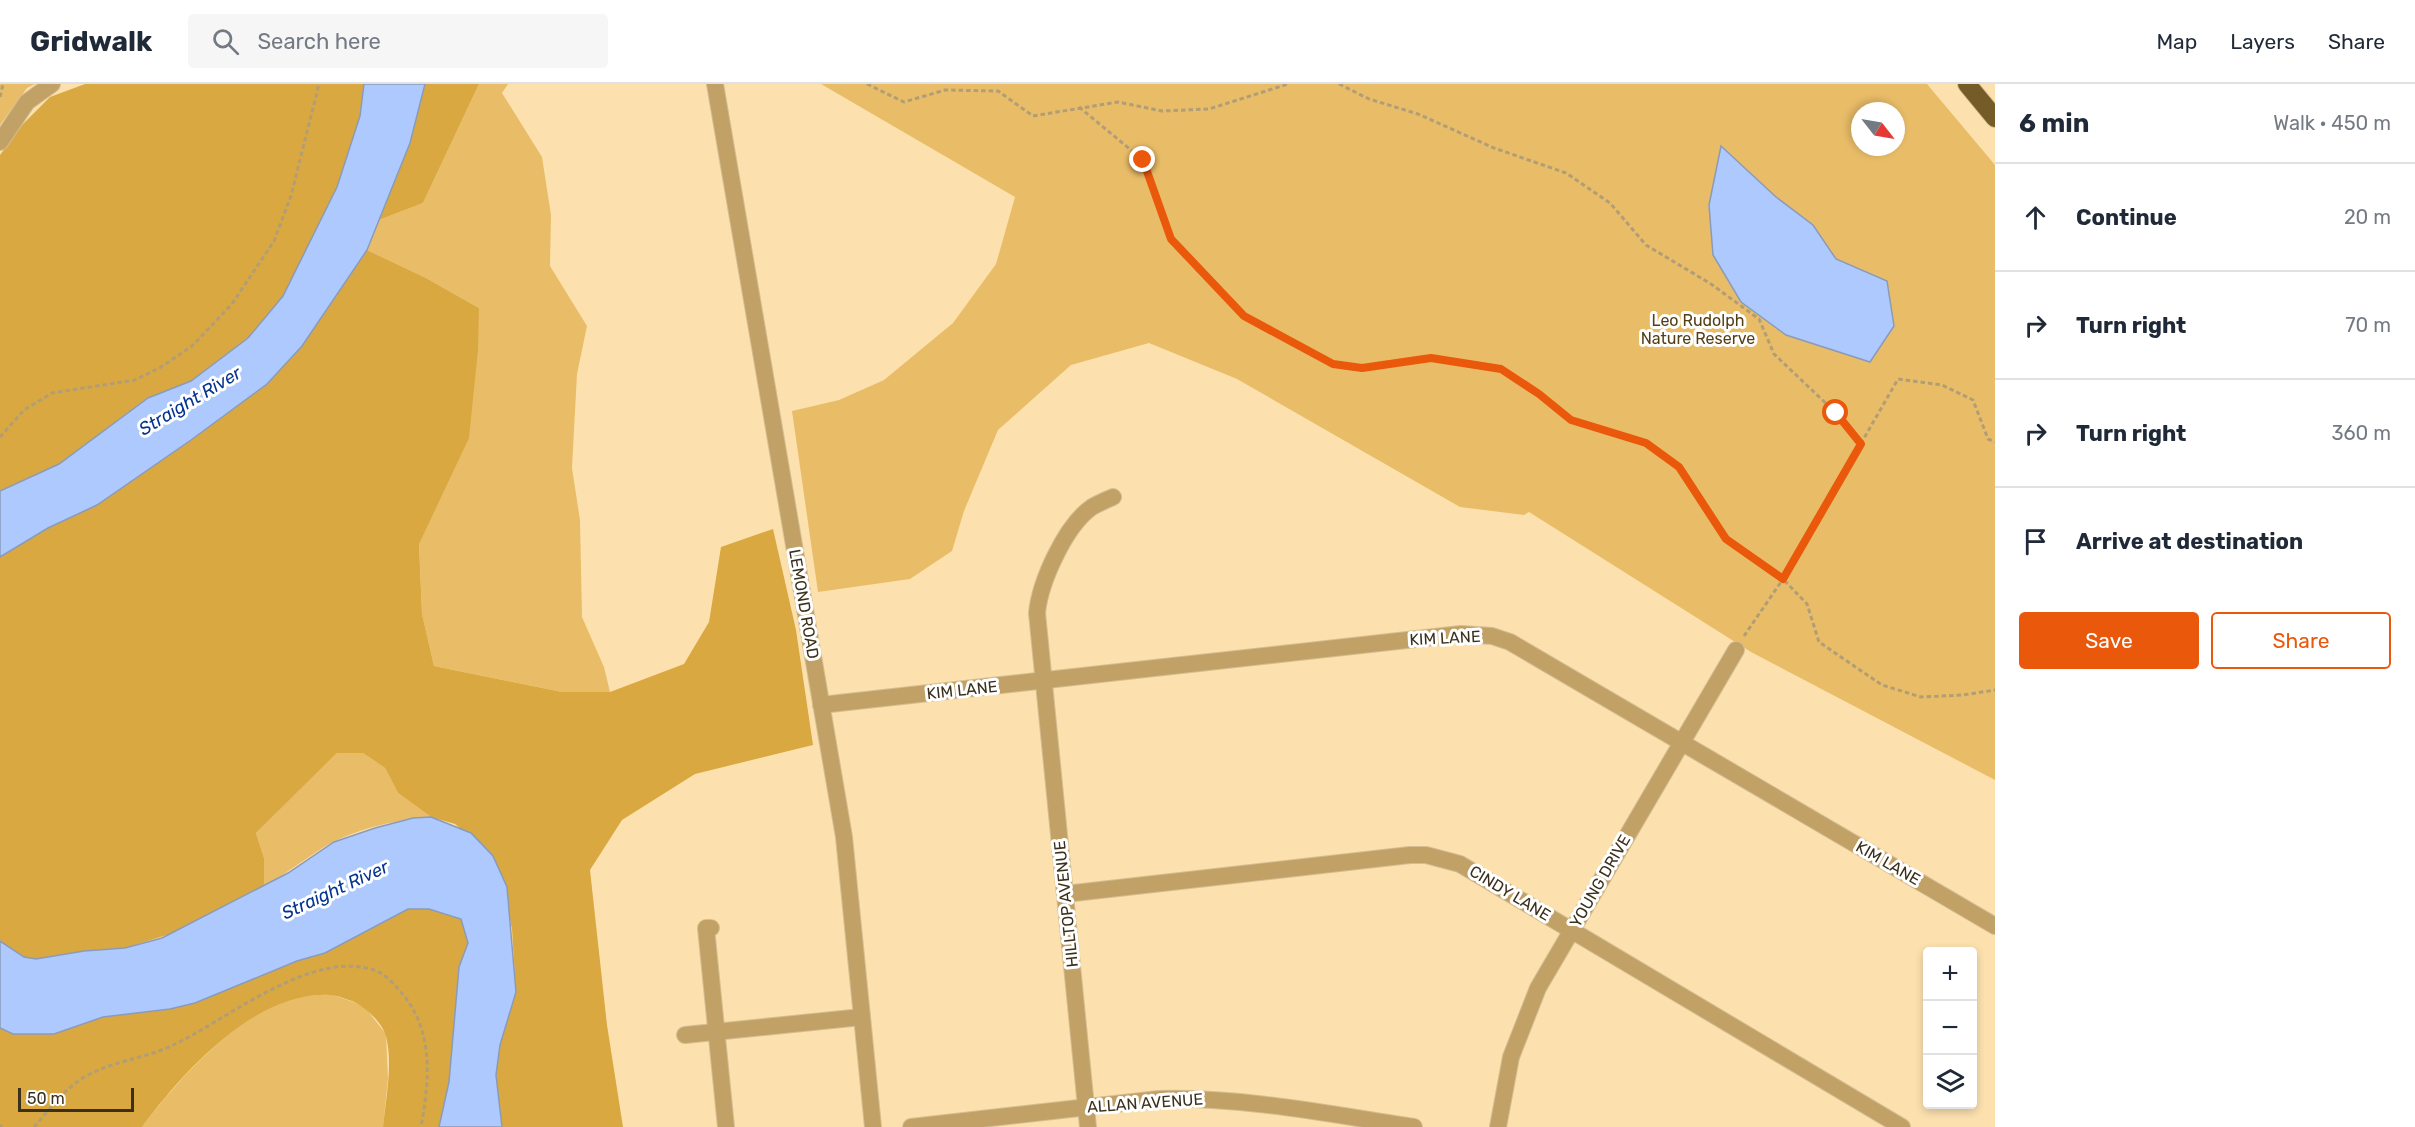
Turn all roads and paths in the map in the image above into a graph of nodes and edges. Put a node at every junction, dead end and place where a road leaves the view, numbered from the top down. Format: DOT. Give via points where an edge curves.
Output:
graph roads {
  1 [pos="3,84"];
  2 [pos="52,84"];
  3 [pos="319,84"];
  4 [pos="715,84"];
  5 [pos="867,84"];
  6 [pos="1288,84"];
  7 [pos="1339,84"];
  8 [pos="1967,84"];
  9 [pos="0,97"];
  10 [pos="1079,107"];
  11 [pos="1995,118"];
  12 [pos="0,142"];
  13 [pos="0,437"];
  14 [pos="1995,442"];
  15 [pos="1861,444"];
  16 [pos="1113,497"];
  17 [pos="1783,579"];
  18 [pos="1740,643"];
  19 [pos="1043,681"];
  20 [pos="1995,690"];
  21 [pos="821,705"];
  22 [pos="1681,742"];
  23 [pos="1065,894"];
  24 [pos="1995,926"];
  25 [pos="711,928"];
  26 [pos="1571,930"];
  27 [pos="862,1017"];
  28 [pos="717,1032"];
  29 [pos="685,1035"];
  30 [pos="1086,1107"];
  31 [pos="34,1127"];
  32 [pos="421,1127"];
  33 [pos="726,1127"];
  34 [pos="873,1127"];
  35 [pos="911,1127"];
  36 [pos="1088,1127"];
  37 [pos="1414,1127"];
  38 [pos="1498,1127"];
  39 [pos="1902,1127"];
  1 -- 9 [label="path"];
  2 -- 12 [label="street" via="27,102"];
  3 -- 13 [label="path" via="291,196 274,241 232,304 192,346 161,367 135,380 52,393 24,411"];
  4 -- 21 [label="street, LEMOND ROAD"];
  5 -- 10 [label="path" via="904,102 945,90 999,90 1034,116"];
  6 -- 10 [label="path" via="1209,109 1162,111 1118,102"];
  7 -- 15 [label="path" via="1369,99 1418,114 1494,148 1566,173 1610,203 1646,245 1759,319 1774,354 1836,413"];
  8 -- 11 [label="highway"];
  10 -- 17 [label="path" via="1143,160 1171,239 1244,316 1333,364 1362,368 1431,358 1501,369 1571,420 1646,443 1679,467 1726,539"];
  14 -- 15 [label="path" via="1988,439 1973,400 1942,385 1898,379"];
  15 -- 17 [label="path"];
  16 -- 19 [label="street, HILLTOP AVENUE" via="1090,508 1074,526 1046,575 1037,614"];
  17 -- 18 [label="path"];
  17 -- 20 [label="path" via="1807,604 1819,642 1882,685 1922,697"];
  18 -- 22 [label="street, YOUNG DRIVE"];
  19 -- 21 [label="street, KIM LANE"];
  19 -- 22 [label="street, KIM LANE" via="1473,634 1510,642"];
  19 -- 23 [label="street, HILLTOP AVENUE"];
  21 -- 27 [label="street, LEMOND ROAD" via="844,837"];
  22 -- 24 [label="street, KIM LANE"];
  22 -- 26 [label="street, YOUNG DRIVE"];
  23 -- 26 [label="street, CINDY LANE" via="1426,855 1460,864"];
  23 -- 30 [label="street, HILLTOP AVENUE"];
  25 -- 28 [label="street" via="706,928"];
  26 -- 38 [label="street, YOUNG DRIVE" via="1523,1022 1511,1057"];
  26 -- 39 [label="street, CINDY LANE"];
  27 -- 28 [label="street"];
  27 -- 34 [label="street, LEMOND ROAD"];
  28 -- 29 [label="street"];
  28 -- 33 [label="street"];
  30 -- 35 [label="street, ALLAN AVENUE"];
  30 -- 36 [label="street, HILLTOP AVENUE"];
  30 -- 37 [label="street, ALLAN AVENUE" via="1200,1098"];
  31 -- 32 [label="path" via="66,1091 89,1074 171,1046 256,996 296,979 357,966 377,971 390,981 416,1012 427,1045 427,1091"];
}
